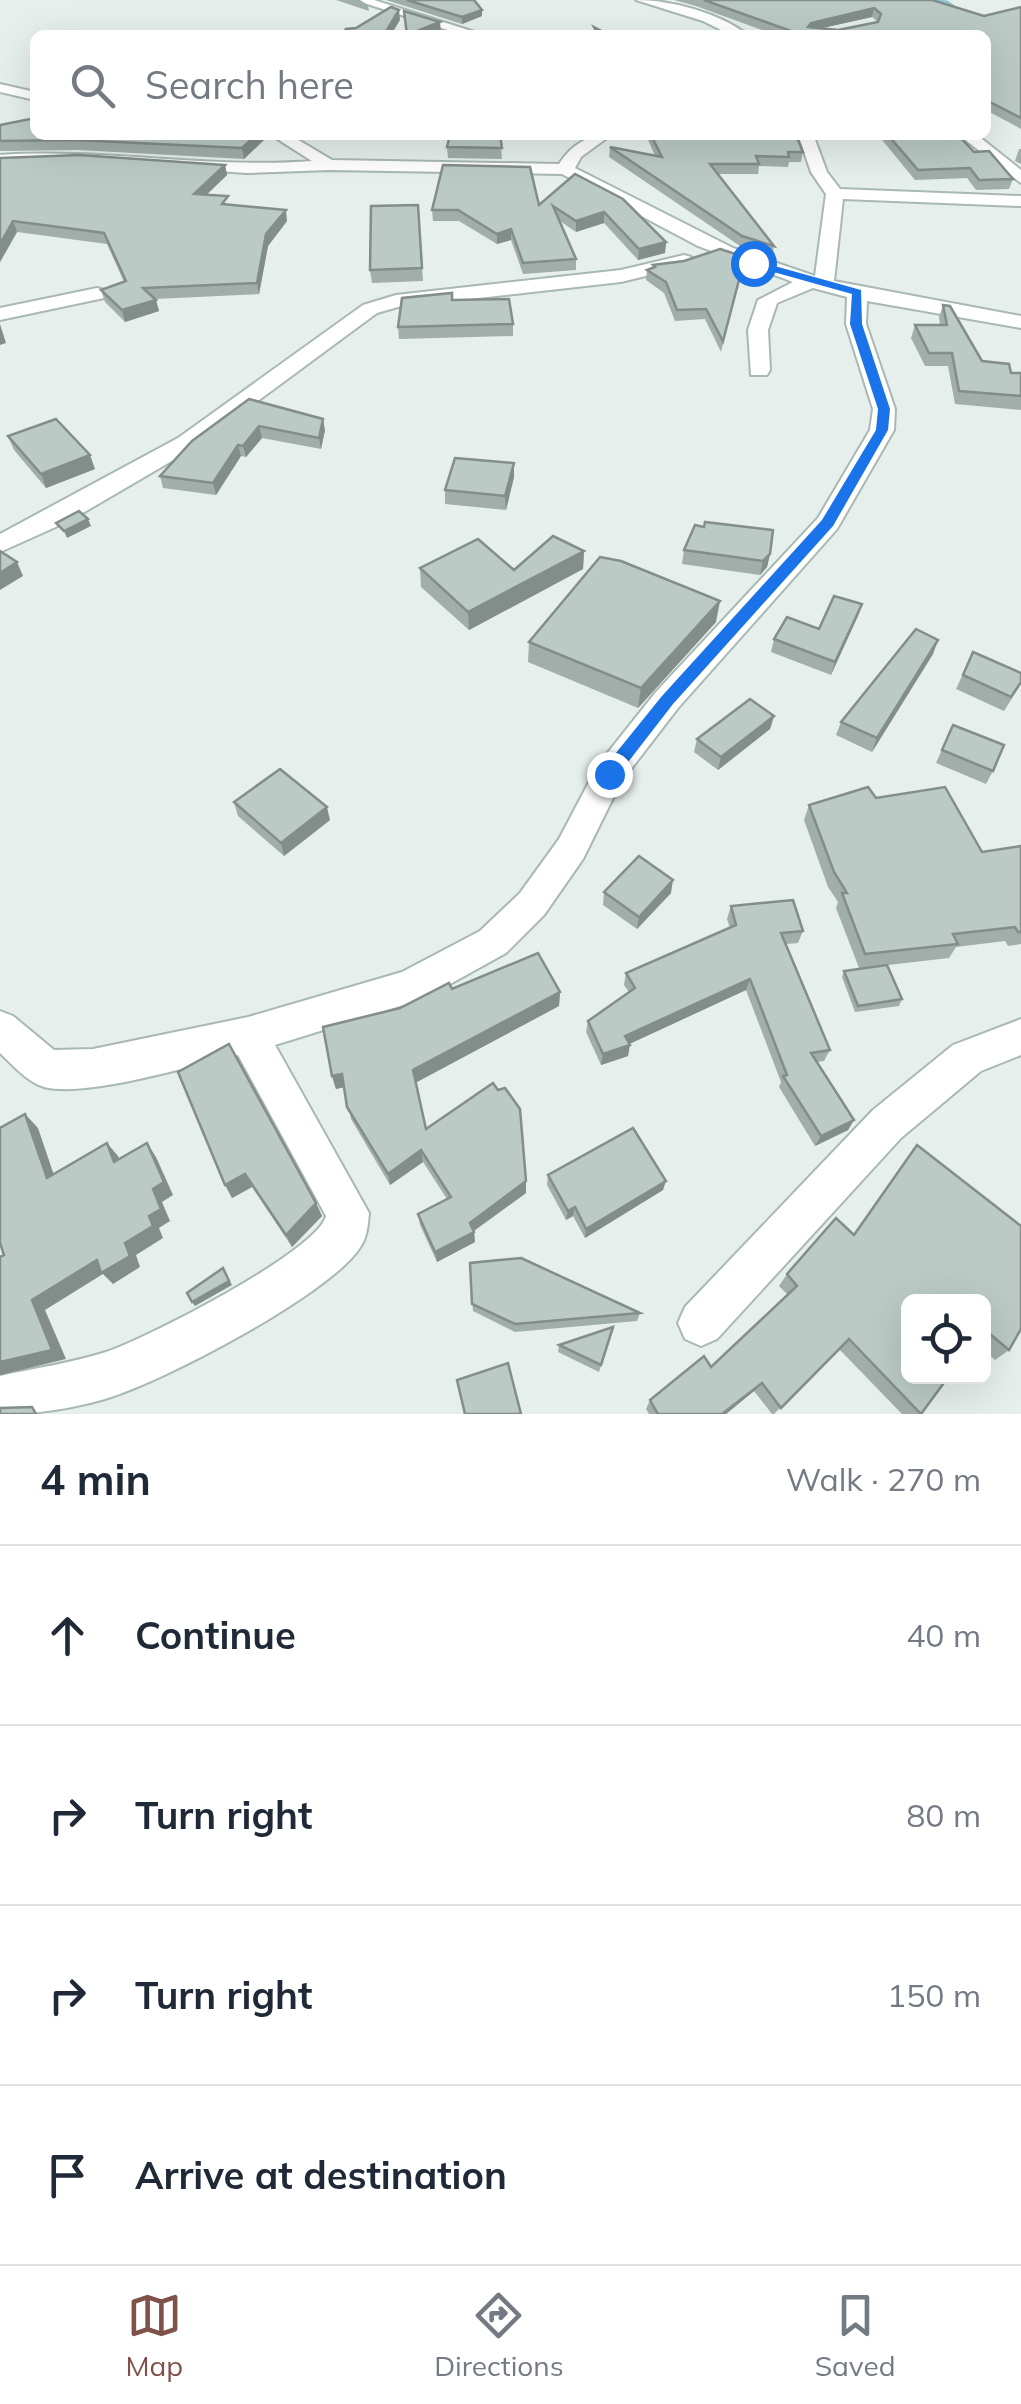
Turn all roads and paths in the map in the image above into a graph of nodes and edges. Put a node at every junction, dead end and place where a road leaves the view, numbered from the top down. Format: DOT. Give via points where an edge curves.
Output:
graph roads {
  1 [pos="642,0"];
  2 [pos="376,3"];
  3 [pos="366,22"];
  4 [pos="461,30"];
  5 [pos="731,30"];
  6 [pos="0,88"];
  7 [pos="30,95"];
  8 [pos="287,140"];
  9 [pos="595,140"];
  10 [pos="808,140"];
  11 [pos="973,140"];
  12 [pos="124,141"];
  13 [pos="91,156"];
  14 [pos="0,160"];
  15 [pos="329,165"];
  16 [pos="566,168"];
  17 [pos="1021,178"];
  18 [pos="834,194"];
  19 [pos="1021,201"];
  20 [pos="720,250"];
  21 [pos="818,283"];
  22 [pos="857,292"];
  23 [pos="97,294"];
  24 [pos="0,314"];
  25 [pos="1021,322"];
  26 [pos="759,370"];
  27 [pos="0,544"];
  28 [pos="0,1029"];
  29 [pos="248,1035"];
  30 [pos="1021,1038"];
  31 [pos="701,1323"];
  32 [pos="0,1400"];
  1 -- 5 [label="street"];
  2 -- 3 [label="street"];
  2 -- 4 [label="street"];
  6 -- 7 [label="street"];
  8 -- 15 [label="street"];
  9 -- 16 [label="street"];
  10 -- 18 [label="street"];
  11 -- 17 [label="street"];
  12 -- 13 [label="street"];
  13 -- 14 [label="street"];
  13 -- 15 [label="street" via="254,170"];
  15 -- 16 [label="street"];
  16 -- 20 [label="street"];
  18 -- 19 [label="street"];
  18 -- 21 [label="street"];
  20 -- 21 [label="street"];
  20 -- 27 [label="street" via="621,276 370,309 186,443"];
  21 -- 22 [label="street"];
  21 -- 26 [label="street" via="768,300 758,330"];
  22 -- 25 [label="street"];
  22 -- 29 [label="street" via="856,324 884,409 882,430 828,523 609,774 571,849 532,904 493,942 410,987"];
  23 -- 24 [label="street"];
  28 -- 29 [label="street" via="48,1068 93,1068"];
  29 -- 32 [label="street" via="348,1213 345,1233 322,1258 197,1336 108,1375"];
  30 -- 31 [label="street" via="967,1058 887,1124"];
}
